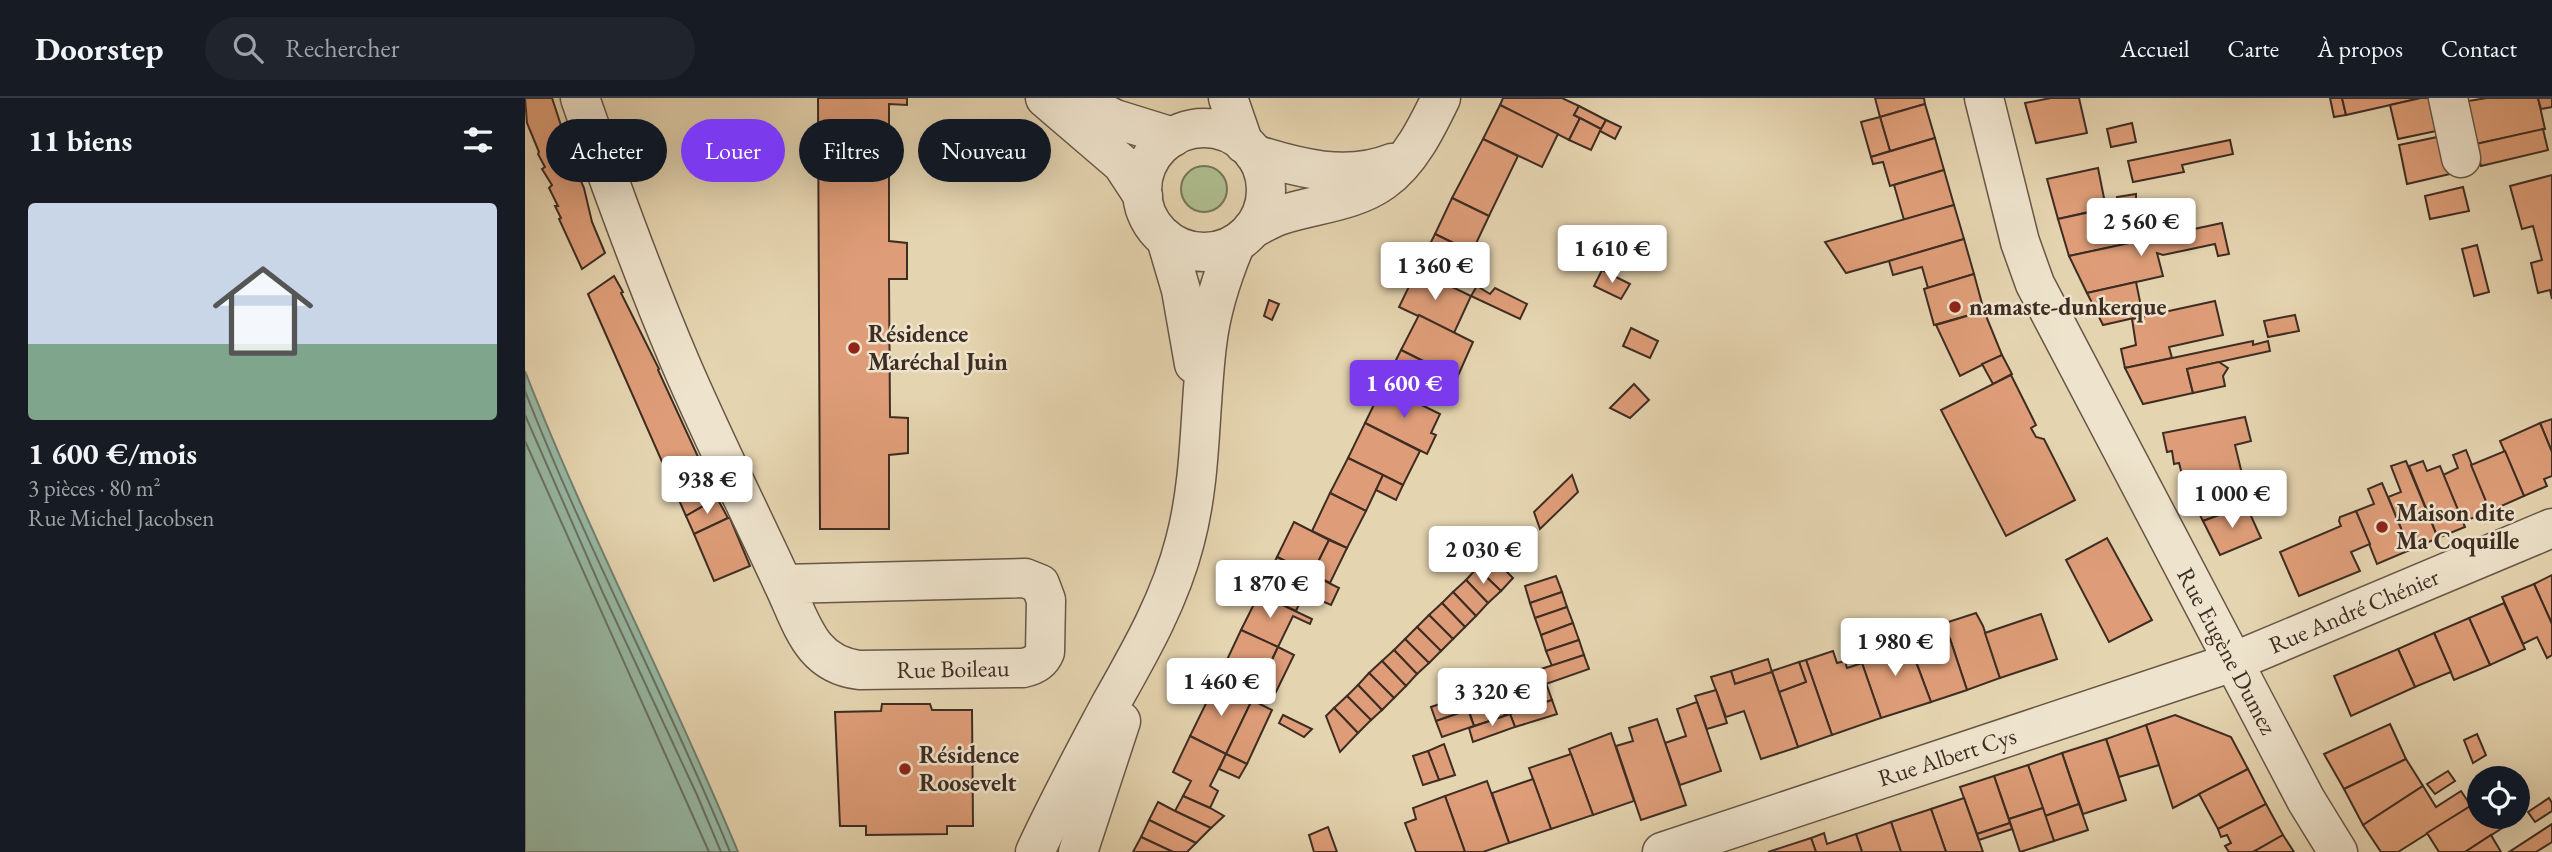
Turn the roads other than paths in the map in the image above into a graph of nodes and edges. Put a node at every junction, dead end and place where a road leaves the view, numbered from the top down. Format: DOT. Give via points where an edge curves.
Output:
graph roads {
  1 [pos="580,98"];
  2 [pos="1045,98"];
  3 [pos="1072,98"];
  4 [pos="1228,98"];
  5 [pos="1441,98"];
  6 [pos="1984,98"];
  7 [pos="2448,98"];
  8 [pos="1181,123"];
  9 [pos="1249,149"];
  10 [pos="1406,156"];
  11 [pos="2461,158"];
  12 [pos="1143,195"];
  13 [pos="1244,236"];
  14 [pos="1166,239"];
  15 [pos="1201,411"];
  16 [pos="2552,528"];
  17 [pos="783,584"];
  18 [pos="1154,626"];
  19 [pos="2232,662"];
  20 [pos="1035,852"];
  21 [pos="1078,852"];
  22 [pos="1662,852"];
  23 [pos="2338,852"];
  1 -- 17 [label="street, Rue Boileau" via="681,365"];
  2 -- 12 [label="street" via="1122,164"];
  3 -- 8 [label="street" via="1115,119"];
  4 -- 9 [label="street"];
  5 -- 10 [label="street"];
  6 -- 19 [label="street, Rue Eugène Dumez" via="2035,284"];
  7 -- 11 [label="street"];
  8 -- 9 [label="street" via="1225,132"];
  8 -- 12 [label="street" via="1148,164"];
  9 -- 10 [label="street" via="1300,167 1346,172 1378,168"];
  9 -- 13 [label="street" via="1262,168 1266,189 1263,210"];
  10 -- 13 [label="street" via="1393,173 1371,188 1278,215"];
  12 -- 14 [label="street" via="1151,222"];
  13 -- 14 [label="street" via="1216,251 1200,252"];
  13 -- 15 [label="street" via="1221,282 1209,329"];
  14 -- 15 [label="street" via="1181,290"];
  15 -- 18 [label="street" via="1186,539"];
  16 -- 19 [label="street, Rue André Chénier"];
  17 -- 17 [label="street, Rue Boileau" via="1025,578 1040,584 1045,594 1045,652 1043,658 1023,668 837,666 821,655"];
  18 -- 20 [label="street"];
  18 -- 21 [label="street"];
  19 -- 22 [label="street, Rue Albert Cys"];
  19 -- 23 [label="street, Rue Eugène Dumez"];
}
